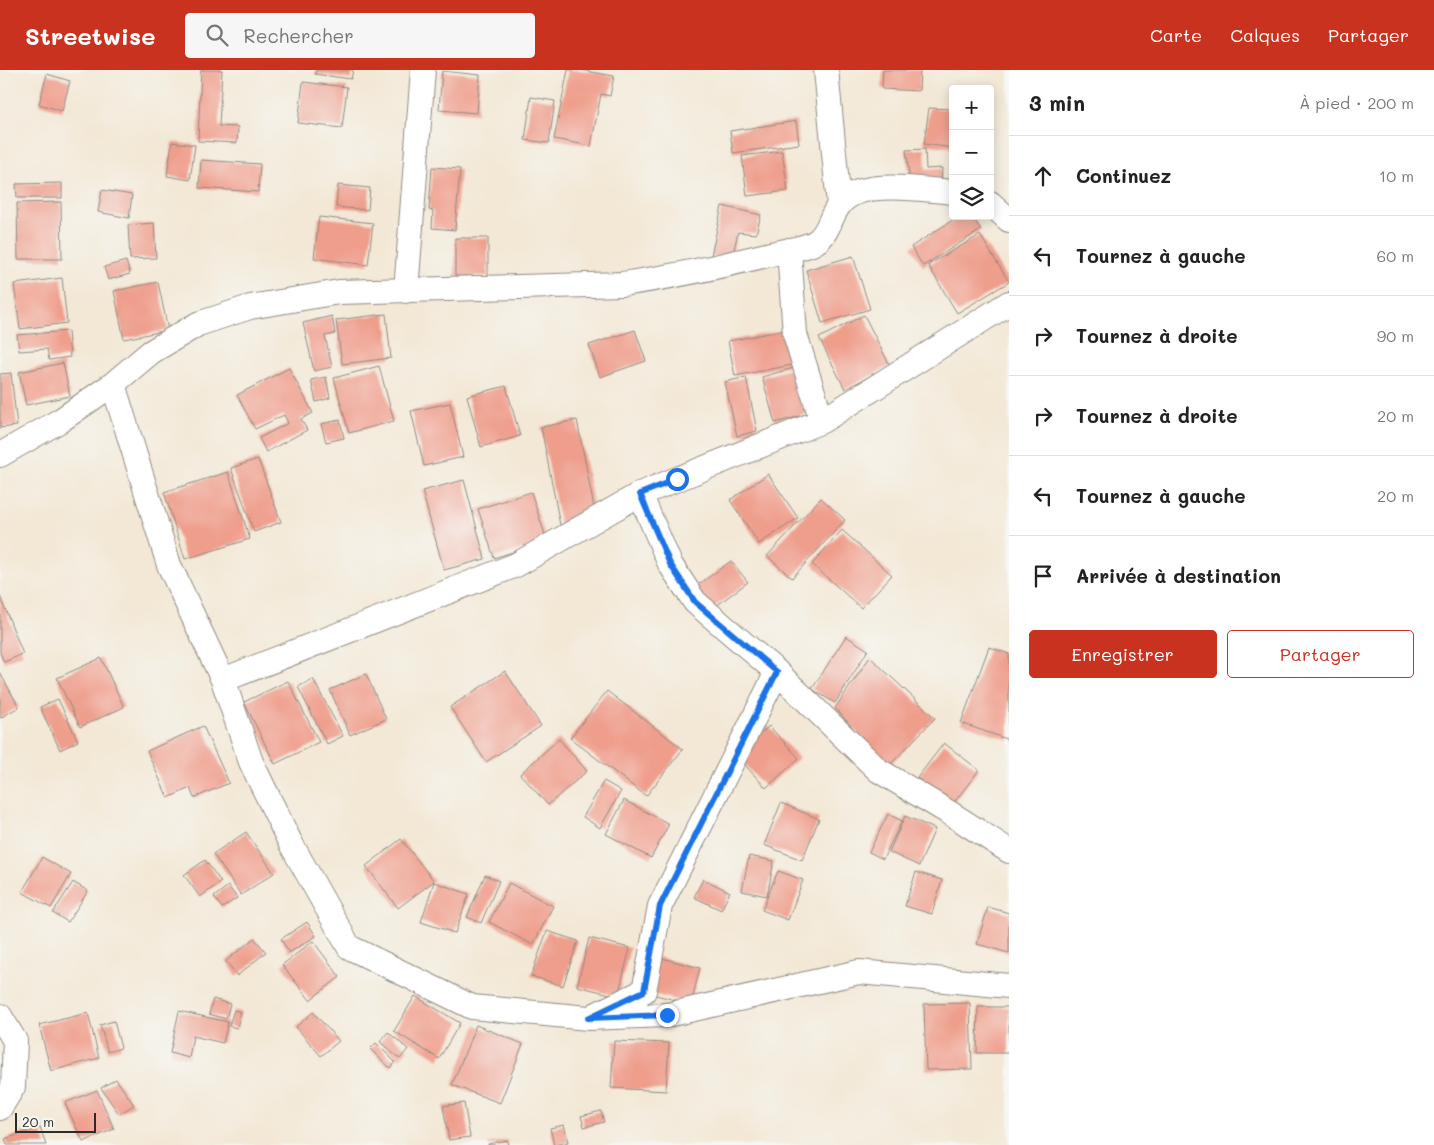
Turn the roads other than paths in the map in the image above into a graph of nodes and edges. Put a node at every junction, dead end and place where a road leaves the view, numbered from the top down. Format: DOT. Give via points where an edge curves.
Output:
graph roads {
  1 [pos="423,70"];
  2 [pos="826,70"];
  3 [pos="949,192"];
  4 [pos="839,205"];
  5 [pos="994,207"];
  6 [pos="1009,220"];
  7 [pos="789,250"];
  8 [pos="406,290"];
  9 [pos="1009,302"];
  10 [pos="113,384"];
  11 [pos="822,421"];
  12 [pos="0,455"];
  13 [pos="640,494"];
  14 [pos="777,672"];
  15 [pos="223,680"];
  16 [pos="1009,851"];
  17 [pos="1009,986"];
  18 [pos="0,1016"];
  19 [pos="588,1018"];
  20 [pos="0,1108"];
  1 -- 8 [label="street"];
  2 -- 4 [label="street"];
  3 -- 4 [label="street" via="895,188 864,190 850,195"];
  4 -- 7 [label="street" via="827,231 812,244"];
  5 -- 6 [label="street"];
  7 -- 8 [label="street" via="622,284"];
  7 -- 11 [label="street" via="795,334"];
  8 -- 10 [label="street" via="338,292 250,307 198,324 151,352"];
  9 -- 11 [label="street"];
  10 -- 12 [label="street" via="61,420"];
  10 -- 15 [label="street" via="169,565"];
  11 -- 13 [label="street"];
  13 -- 14 [label="street" via="670,564 695,602"];
  13 -- 15 [label="street" via="516,565"];
  14 -- 16 [label="street" via="878,770"];
  14 -- 19 [label="street" via="660,906 644,991"];
  15 -- 19 [label="street" via="252,762 290,842 349,947 472,1007"];
  17 -- 19 [label="street" via="859,972 667,1015"];
  18 -- 20 [label="street" via="15,1041 13,1088"];
}
